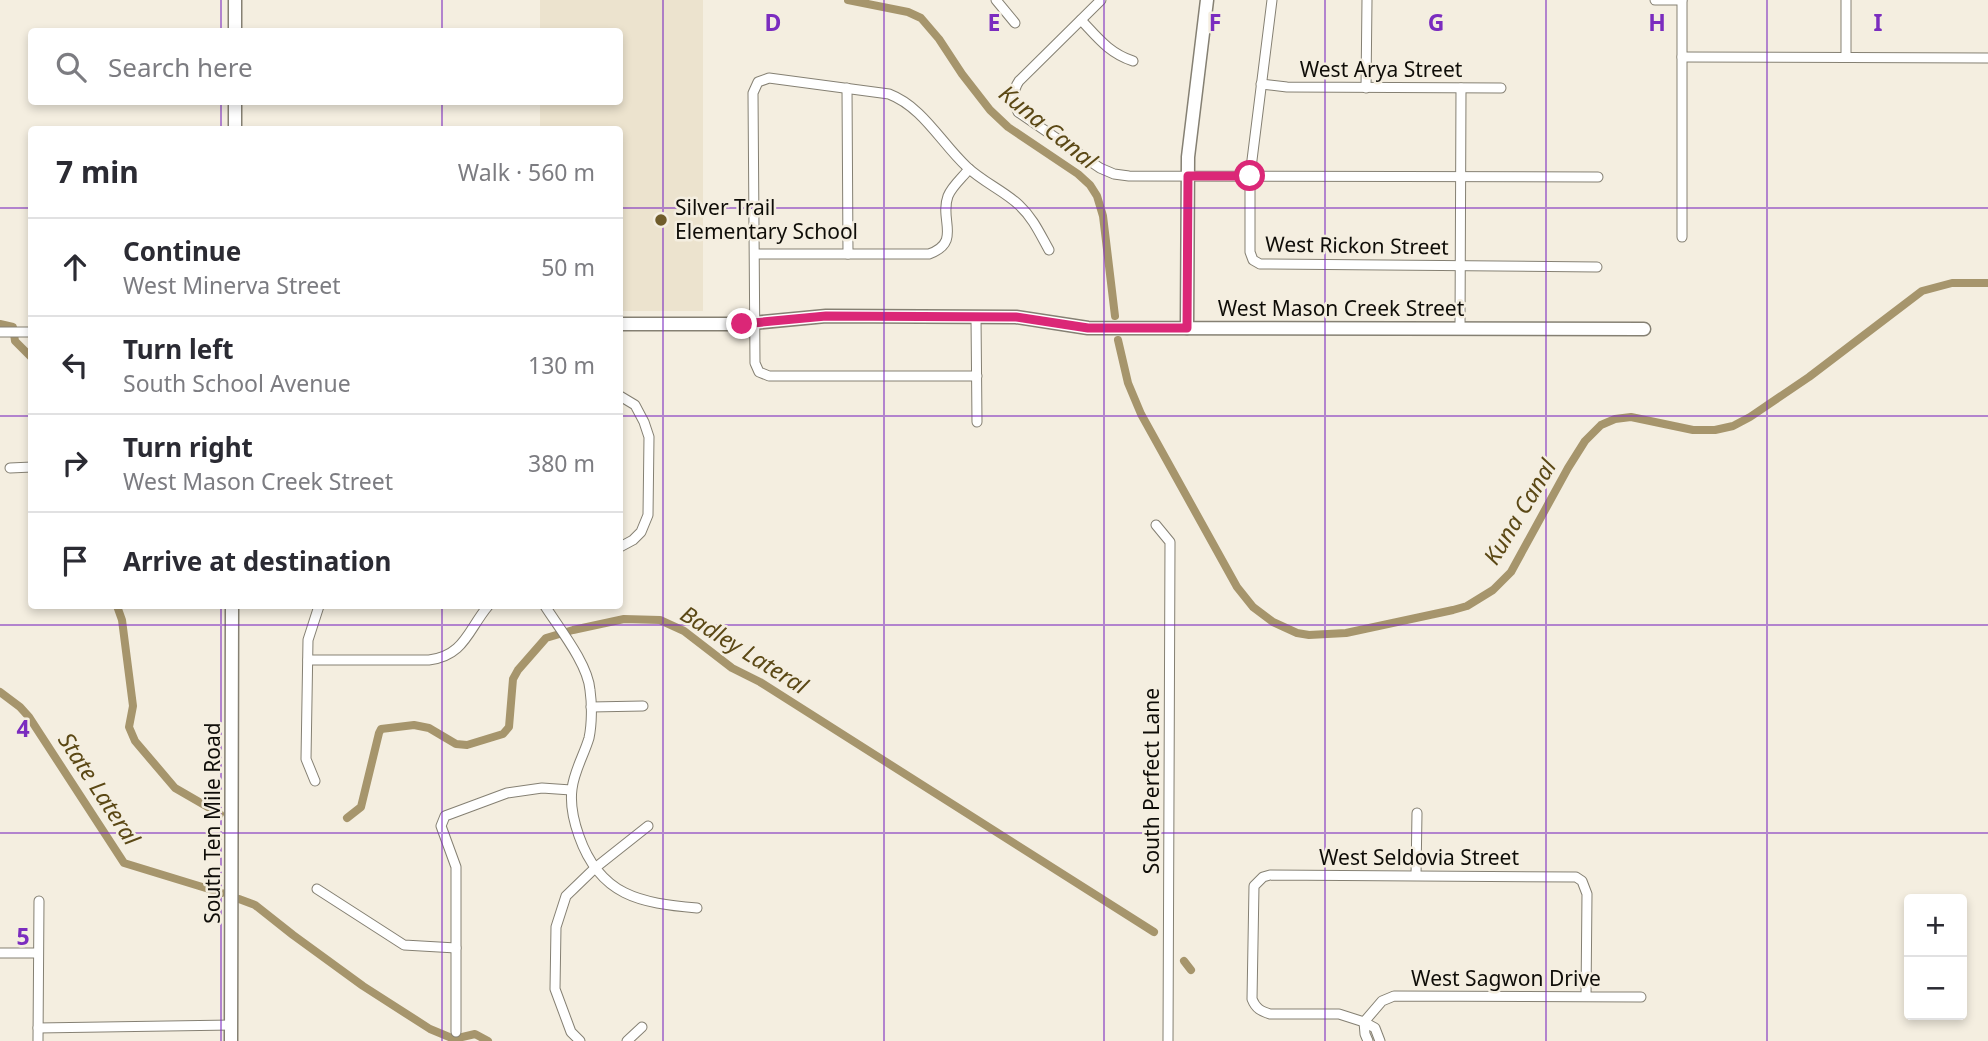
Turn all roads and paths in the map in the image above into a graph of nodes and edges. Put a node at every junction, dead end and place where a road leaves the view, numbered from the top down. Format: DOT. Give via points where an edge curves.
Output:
graph roads {
  1 [pos="235,0"];
  2 [pos="996,0"];
  3 [pos="1101,0"];
  4 [pos="1207,0"];
  5 [pos="1272,0"];
  6 [pos="1367,0"];
  7 [pos="1655,0"];
  8 [pos="1682,0"];
  9 [pos="1846,0"];
  10 [pos="1081,20"];
  11 [pos="1015,23"];
  12 [pos="235,28"];
  13 [pos="1682,57"];
  14 [pos="1846,57"];
  15 [pos="1988,58"];
  16 [pos="1133,61"];
  17 [pos="1261,84"];
  18 [pos="847,88"];
  19 [pos="1366,88"];
  20 [pos="1461,88"];
  21 [pos="1501,88"];
  22 [pos="235,105"];
  23 [pos="235,126"];
  24 [pos="969,169"];
  25 [pos="1188,176"];
  26 [pos="1250,176"];
  27 [pos="1461,177"];
  28 [pos="1598,177"];
  29 [pos="1682,237"];
  30 [pos="1049,250"];
  31 [pos="755,254"];
  32 [pos="848,254"];
  33 [pos="1460,266"];
  34 [pos="1597,267"];
  35 [pos="976,317"];
  36 [pos="755,323"];
  37 [pos="623,324"];
  38 [pos="1187,328"];
  39 [pos="1460,328"];
  40 [pos="1644,329"];
  41 [pos="0,332"];
  42 [pos="28,332"];
  43 [pos="976,376"];
  44 [pos="623,398"];
  45 [pos="977,422"];
  46 [pos="28,467"];
  47 [pos="10,468"];
  48 [pos="1156,525"];
  49 [pos="623,545"];
  50 [pos="232,609"];
  51 [pos="318,609"];
  52 [pos="486,609"];
  53 [pos="547,609"];
  54 [pos="308,660"];
  55 [pos="643,706"];
  56 [pos="591,707"];
  57 [pos="315,781"];
  58 [pos="571,790"];
  59 [pos="1417,813"];
  60 [pos="648,826"];
  61 [pos="595,868"];
  62 [pos="1416,875"];
  63 [pos="317,889"];
  64 [pos="38,901"];
  65 [pos="697,908"];
  66 [pos="456,948"];
  67 [pos="0,953"];
  68 [pos="38,953"];
  69 [pos="1586,997"];
  70 [pos="1641,997"];
  71 [pos="1364,1022"];
  72 [pos="232,1025"];
  73 [pos="642,1027"];
  74 [pos="38,1028"];
  75 [pos="456,1032"];
  76 [pos="38,1041"];
  77 [pos="231,1041"];
  78 [pos="580,1041"];
  79 [pos="627,1041"];
  80 [pos="1168,1041"];
  81 [pos="1368,1041"];
  82 [pos="1380,1041"];
  1 -- 12 [label="street"];
  2 -- 11 [label="street"];
  3 -- 10 [label="street"];
  4 -- 25 [label="street"];
  5 -- 17 [label="street"];
  6 -- 19 [label="street"];
  7 -- 8 [label="street"];
  8 -- 13 [label="street"];
  9 -- 14 [label="street"];
  10 -- 16 [label="street" via="1111,51"];
  10 -- 25 [label="street" via="1019,81 1013,95 1018,112 1114,174"];
  13 -- 14 [label="street"];
  13 -- 29 [label="street"];
  14 -- 15 [label="street"];
  17 -- 19 [label="street, West Arya Street"];
  17 -- 26 [label="street"];
  18 -- 24 [label="street" via="901,99"];
  18 -- 31 [label="street" via="769,78 758,82 753,93"];
  18 -- 32 [label="street"];
  19 -- 20 [label="street, West Arya Street"];
  20 -- 21 [label="street, West Arya Street"];
  20 -- 27 [label="street"];
  22 -- 23 [label="street"];
  24 -- 30 [label="street" via="1018,204"];
  24 -- 32 [label="street" via="948,194 947,240 941,250"];
  25 -- 26 [label="street"];
  25 -- 38 [label="street"];
  26 -- 27 [label="street"];
  26 -- 33 [label="street, West Rickon Street" via="1250,252 1260,264"];
  27 -- 28 [label="street"];
  27 -- 33 [label="street"];
  31 -- 32 [label="street"];
  31 -- 36 [label="street"];
  33 -- 34 [label="street, West Rickon Street"];
  33 -- 39 [label="street"];
  35 -- 36 [label="street, West Mason Creek Street" via="826,316"];
  35 -- 38 [label="street, West Mason Creek Street" via="1016,317 1088,328"];
  35 -- 43 [label="street"];
  36 -- 37 [label="street, West Mason Creek Street"];
  36 -- 43 [label="street" via="755,363 759,372 769,376"];
  38 -- 39 [label="street, West Mason Creek Street"];
  39 -- 40 [label="street, West Mason Creek Street"];
  41 -- 42 [label="street"];
  43 -- 45 [label="street"];
  44 -- 49 [label="street" via="635,405 649,437 648,515 641,532"];
  46 -- 47 [label="street"];
  48 -- 80 [label="street, South Perfect Lane" via="1170,542"];
  50 -- 72 [label="street, South Ten Mile Road"];
  51 -- 54 [label="street" via="308,640"];
  52 -- 54 [label="street" via="458,648 440,659"];
  53 -- 56 [label="street" via="580,663 590,687"];
  54 -- 57 [label="street" via="306,759"];
  55 -- 56 [label="street"];
  56 -- 58 [label="street" via="589,737"];
  58 -- 61 [label="street" via="575,827"];
  58 -- 66 [label="street" via="507,793 445,816 441,827 456,867"];
  59 -- 62 [label="street"];
  60 -- 61 [label="street"];
  61 -- 65 [label="street" via="612,885 635,897"];
  61 -- 78 [label="street" via="566,897 556,927 555,989 571,1032"];
  62 -- 69 [label="street, West Seldovia Street" via="1567,876 1582,881 1587,894"];
  62 -- 71 [label="street, West Seldovia Street" via="1270,875 1257,881 1253,892 1252,999 1258,1009 1270,1014 1339,1014"];
  63 -- 66 [label="street" via="404,945"];
  64 -- 68 [label="street"];
  66 -- 75 [label="street"];
  67 -- 68 [label="street"];
  68 -- 74 [label="street"];
  69 -- 70 [label="street, West Sagwon Drive"];
  69 -- 71 [label="street, West Sagwon Drive" via="1394,996 1382,1001"];
  71 -- 81 [label="street"];
  71 -- 82 [label="street" via="1375,1028"];
  72 -- 74 [label="street"];
  72 -- 77 [label="street, South Ten Mile Road"];
  73 -- 79 [label="street"];
  74 -- 76 [label="street"];
}
